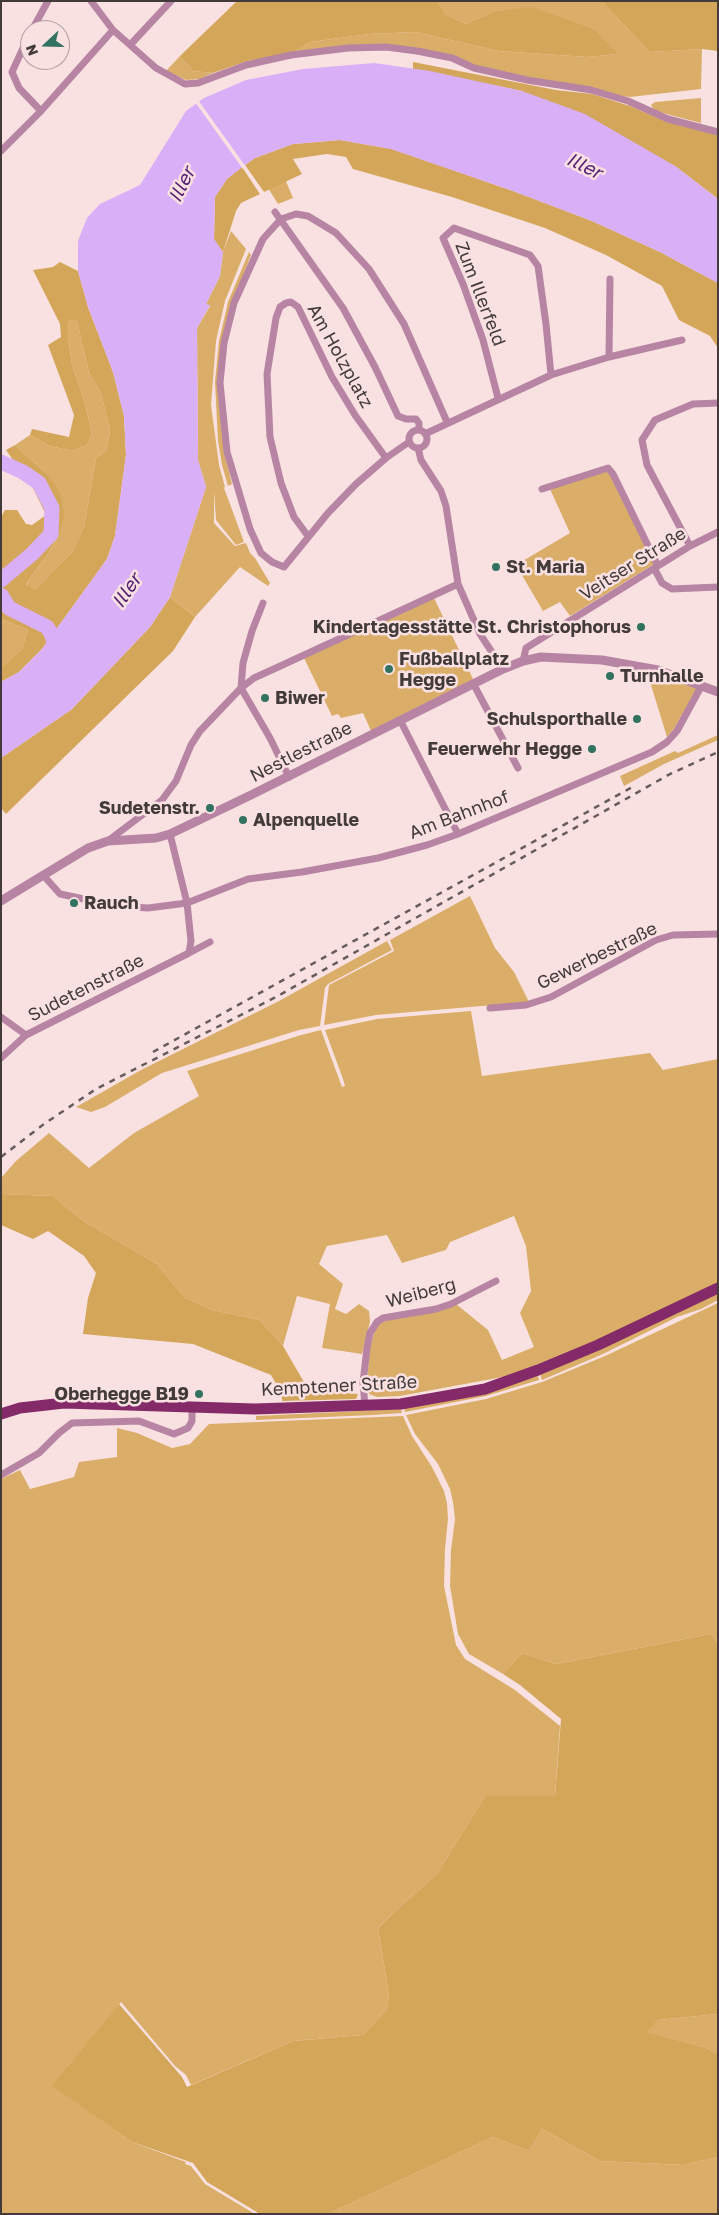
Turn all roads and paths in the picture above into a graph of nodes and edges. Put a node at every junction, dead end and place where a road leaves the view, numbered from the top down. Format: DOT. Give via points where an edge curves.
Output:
graph roads {
  1 [pos="48,1"];
  2 [pos="91,1"];
  3 [pos="171,1"];
  4 [pos="38,20"];
  5 [pos="113,30"];
  6 [pos="130,45"];
  7 [pos="20,55"];
  8 [pos="41,111"];
  9 [pos="718,132"];
  10 [pos="1,151"];
  11 [pos="276,212"];
  12 [pos="281,219"];
  13 [pos="610,279"];
  14 [pos="682,340"];
  15 [pos="610,357"];
  16 [pos="551,374"];
  17 [pos="498,398"];
  18 [pos="718,403"];
  19 [pos="447,422"];
  20 [pos="422,432"];
  21 [pos="409,442"];
  22 [pos="418,448"];
  23 [pos="386,458"];
  24 [pos="542,489"];
  25 [pos="718,532"];
  26 [pos="308,536"];
  27 [pos="690,546"];
  28 [pos="656,567"];
  29 [pos="458,584"];
  30 [pos="718,587"];
  31 [pos="263,603"];
  32 [pos="524,661"];
  33 [pos="503,669"];
  34 [pos="474,685"];
  35 [pos="702,685"];
  36 [pos="241,688"];
  37 [pos="718,692"];
  38 [pos="400,720"];
  39 [pos="518,768"];
  40 [pos="289,777"];
  41 [pos="170,834"];
  42 [pos="458,834"];
  43 [pos="108,842"];
  44 [pos="43,875"];
  45 [pos="1,901"];
  46 [pos="187,904"];
  47 [pos="718,934"];
  48 [pos="210,942"];
  49 [pos="189,952"];
  50 [pos="490,1008"];
  51 [pos="1,1017"];
  52 [pos="26,1035"];
  53 [pos="1,1058"];
  54 [pos="496,1281"];
  55 [pos="718,1288"];
  56 [pos="365,1406"];
  57 [pos="192,1408"];
  58 [pos="1,1414"];
  59 [pos="1,1475"];
  1 -- 4 [label="street"];
  2 -- 5 [label="street"];
  3 -- 6 [label="street"];
  5 -- 6 [label="street"];
  5 -- 8 [label="street"];
  6 -- 9 [label="street" via="156,68 185,84 291,55 348,48 386,47 417,51 527,80 591,90 628,101 668,119"];
  7 -- 8 [label="street" via="12,72 19,88"];
  8 -- 10 [label="street"];
  11 -- 12 [label="street"];
  12 -- 19 [label="street" via="296,214 308,216 336,233 369,269 404,324"];
  12 -- 20 [label="street" via="343,308 398,416 416,419"];
  12 -- 26 [label="street" via="262,239 234,303 224,343 220,383 227,452 250,529 261,553 284,567"];
  13 -- 15 [label="street"];
  14 -- 15 [label="street"];
  15 -- 16 [label="street"];
  16 -- 17 [label="street"];
  16 -- 17 [label="street, Zum Illerfeld" via="538,266 530,256 454,228 443,238 483,340"];
  17 -- 19 [label="street"];
  18 -- 27 [label="street" via="693,404 655,420 642,440 647,465"];
  19 -- 20 [label="street"];
  20 -- 21 [label="street" via="411,433"];
  20 -- 22 [label="street" via="426,443"];
  21 -- 22 [label="street"];
  21 -- 23 [label="street"];
  22 -- 29 [label="street" via="421,460 441,490 446,506"];
  23 -- 26 [label="street" via="356,484"];
  23 -- 26 [label="street, Am Holzplatz" via="332,377 298,308 291,302 286,303 276,318 267,374 270,437 281,483 294,518"];
  24 -- 28 [label="street" via="608,468"];
  25 -- 27 [label="street, Veitser Straße"];
  27 -- 28 [label="street, Veitser Straße"];
  28 -- 30 [label="street" via="662,583 672,589"];
  28 -- 32 [label="street, Veitser Straße" via="526,648"];
  29 -- 33 [label="street" via="480,634"];
  29 -- 36 [label="street" via="254,678"];
  31 -- 36 [label="street" via="243,663"];
  32 -- 33 [label="street, Nestlestraße"];
  32 -- 35 [label="street, Nestlestraße" via="541,657 602,660 658,670"];
  33 -- 34 [label="street, Nestlestraße"];
  34 -- 38 [label="street, Nestlestraße"];
  34 -- 39 [label="street"];
  35 -- 37 [label="street, Nestlestraße"];
  35 -- 42 [label="street, Am Bahnhof" via="677,731 652,752"];
  36 -- 40 [label="street"];
  36 -- 43 [label="street" via="200,731 176,781 162,800"];
  38 -- 40 [label="street, Nestlestraße"];
  38 -- 42 [label="street"];
  40 -- 41 [label="street, Nestlestraße"];
  41 -- 43 [label="street, Nestlestraße"];
  41 -- 46 [label="street"];
  42 -- 46 [label="street, Am Bahnhof" via="427,846 378,858 248,878"];
  43 -- 44 [label="street, Nestlestraße" via="88,848"];
  44 -- 45 [label="street, Nestlestraße"];
  44 -- 46 [label="street, Am Bahnhof" via="60,894 117,906 148,908"];
  46 -- 49 [label="street"];
  47 -- 50 [label="street, Gewerbestraße" via="673,935 656,940 551,998 526,1005"];
  48 -- 49 [label="street, Sudetenstraße"];
  49 -- 52 [label="street, Sudetenstraße"];
  51 -- 52 [label="street"];
  52 -- 53 [label="street, Sudetenstraße"];
  54 -- 56 [label="street, Weiberg" via="443,1306 377,1322 370,1333 367,1348 363,1383"];
  55 -- 56 [label="main road, Kemptener Straße" via="598,1345 493,1386 402,1404"];
  56 -- 57 [label="main road, Kemptener Straße"];
  57 -- 58 [label="main road, Kemptener Straße" via="64,1403 20,1408"];
  57 -- 59 [label="street" via="192,1421 188,1428 174,1434 139,1421 72,1423 39,1453"];
}
